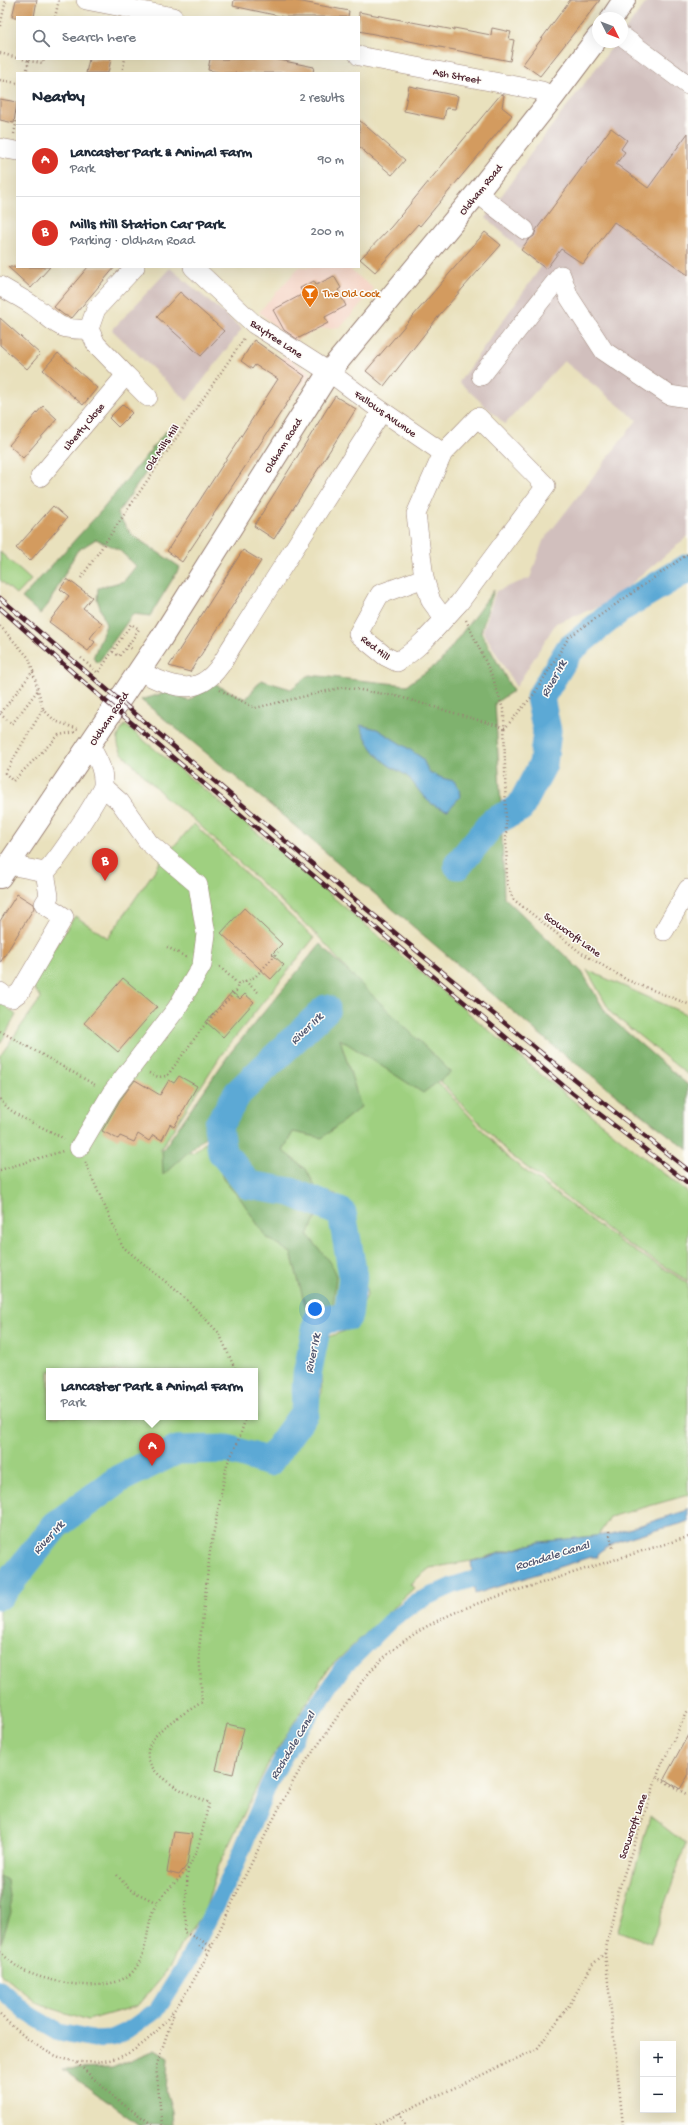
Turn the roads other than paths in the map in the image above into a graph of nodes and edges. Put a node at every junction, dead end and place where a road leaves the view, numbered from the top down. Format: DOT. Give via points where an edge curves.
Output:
graph roads {
  1 [pos="86,0"];
  2 [pos="624,0"];
  3 [pos="142,5"];
  4 [pos="616,12"];
  5 [pos="170,16"];
  6 [pos="628,40"];
  7 [pos="592,45"];
  8 [pos="360,56"];
  9 [pos="688,85"];
  10 [pos="553,97"];
  11 [pos="0,148"];
  12 [pos="16,152"];
  13 [pos="477,193"];
  14 [pos="525,230"];
  15 [pos="134,268"];
  16 [pos="194,268"];
  17 [pos="0,286"];
  18 [pos="89,329"];
  19 [pos="329,372"];
  20 [pos="126,375"];
  21 [pos="481,376"];
  22 [pos="148,397"];
  23 [pos="688,398"];
  24 [pos="382,411"];
  25 [pos="443,453"];
  26 [pos="40,478"];
  27 [pos="424,578"];
  28 [pos="444,619"];
  29 [pos="139,671"];
  30 [pos="81,735"];
  31 [pos="103,787"];
  32 [pos="5,871"];
  33 [pos="45,872"];
  34 [pos="688,889"];
  35 [pos="664,931"];
  36 [pos="0,992"];
  37 [pos="79,1148"];
  1 -- 3 [label="street"];
  2 -- 4 [label="main road"];
  3 -- 5 [label="street"];
  6 -- 9 [label="street"];
  7 -- 10 [label="main road, Oldham Road"];
  8 -- 10 [label="street, Ash Street" via="542,91"];
  10 -- 13 [label="main road, Oldham Road"];
  11 -- 12 [label="street"];
  13 -- 14 [label="street"];
  13 -- 19 [label="main road, Oldham Road"];
  15 -- 18 [label="street" via="96,309"];
  16 -- 19 [label="street, Baytree Lane" via="254,324"];
  17 -- 18 [label="street" via="34,307 54,324 74,330"];
  18 -- 20 [label="street" via="96,344"];
  19 -- 24 [label="street, Fallows Avwnue"];
  19 -- 29 [label="main road, Oldham Road"];
  20 -- 22 [label="street"];
  20 -- 26 [label="street, Liberty Close"];
  21 -- 23 [label="street" via="561,275 569,297 604,351 669,395"];
  24 -- 25 [label="street, Fallows Avwnue"];
  24 -- 29 [label="street" via="230,649 222,666 205,682 191,688 159,681"];
  25 -- 27 [label="street" via="416,514"];
  25 -- 28 [label="street" via="478,417 546,486 459,604"];
  27 -- 28 [label="street" via="432,602"];
  27 -- 28 [label="street, Red Hill" via="380,594 358,634 385,656 397,662 409,655"];
  29 -- 30 [label="main road, Oldham Road"];
  30 -- 31 [label="street" via="103,770"];
  30 -- 32 [label="main road, Oldham Road"];
  31 -- 33 [label="street" via="58,859"];
  31 -- 37 [label="street" via="120,802 150,843 198,885 206,934 202,965 177,1008 111,1094"];
  32 -- 33 [label="street"];
  33 -- 36 [label="street" via="48,896 44,904 64,917 20,992 12,998"];
  34 -- 35 [label="street"];
}
